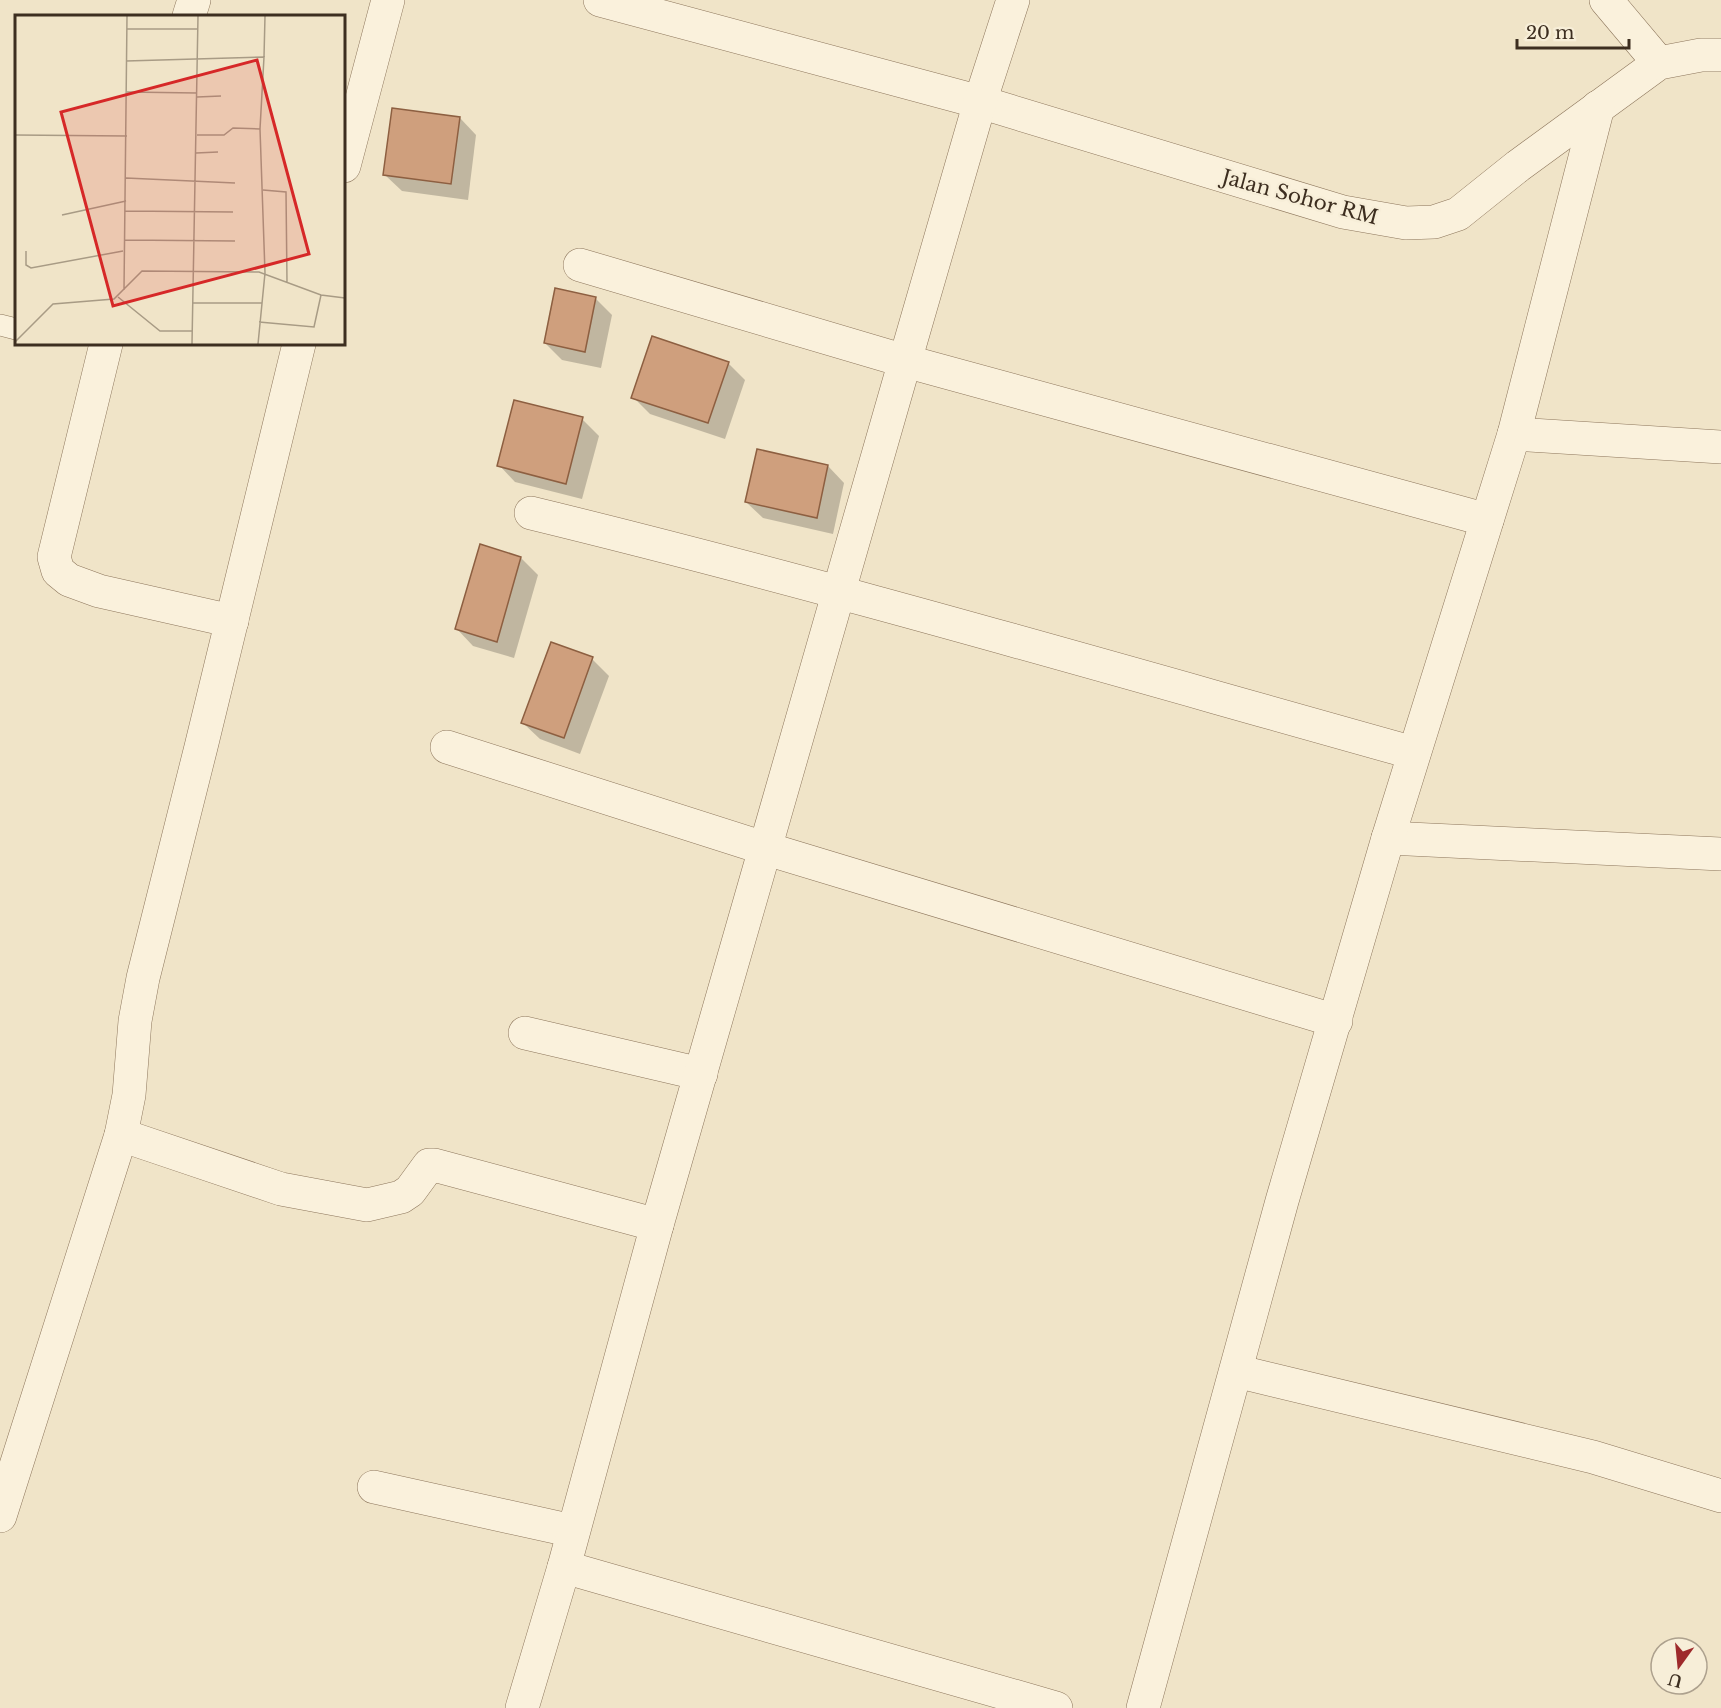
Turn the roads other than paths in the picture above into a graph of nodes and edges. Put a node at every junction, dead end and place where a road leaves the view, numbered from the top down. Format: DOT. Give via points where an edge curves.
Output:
graph roads {
  1 [pos="194,0"];
  2 [pos="388,0"];
  3 [pos="600,0"];
  4 [pos="1012,0"];
  5 [pos="1606,0"];
  6 [pos="189,15"];
  7 [pos="1721,55"];
  8 [pos="1659,63"];
  9 [pos="980,102"];
  10 [pos="1598,107"];
  11 [pos="345,162"];
  12 [pos="580,265"];
  13 [pos="0,326"];
  14 [pos="15,329"];
  15 [pos="101,345"];
  16 [pos="299,345"];
  17 [pos="905,361"];
  18 [pos="1514,434"];
  19 [pos="1721,447"];
  20 [pos="531,513"];
  21 [pos="1487,520"];
  22 [pos="839,593"];
  23 [pos="232,621"];
  24 [pos="447,747"];
  25 [pos="1414,753"];
  26 [pos="1388,838"];
  27 [pos="767,849"];
  28 [pos="1721,854"];
  29 [pos="1336,1021"];
  30 [pos="525,1033"];
  31 [pos="701,1074"];
  32 [pos="121,1135"];
  33 [pos="657,1225"];
  34 [pos="1236,1371"];
  35 [pos="374,1487"];
  36 [pos="1721,1496"];
  37 [pos="0,1516"];
  38 [pos="573,1531"];
  39 [pos="564,1567"];
  40 [pos="522,1708"];
  41 [pos="1056,1708"];
  42 [pos="1143,1708"];
  1 -- 6 [label="street"];
  2 -- 11 [label="street"];
  3 -- 9 [label="street, Jalan Sohor RM"];
  4 -- 9 [label="street"];
  5 -- 8 [label="street"];
  7 -- 8 [label="street, Jalan Sohor RM" via="1701,54"];
  8 -- 10 [label="street, Jalan Sohor RM"];
  9 -- 10 [label="street, Jalan Sohor RM" via="1343,212 1406,224 1434,222 1458,214"];
  9 -- 17 [label="street"];
  10 -- 18 [label="street"];
  12 -- 17 [label="street"];
  13 -- 14 [label="lane"];
  15 -- 23 [label="street" via="54,557 58,571 69,580 99,591"];
  16 -- 23 [label="street"];
  17 -- 21 [label="street"];
  17 -- 22 [label="street"];
  18 -- 19 [label="street"];
  18 -- 21 [label="street"];
  20 -- 22 [label="street"];
  21 -- 25 [label="street"];
  22 -- 25 [label="street"];
  22 -- 27 [label="street"];
  23 -- 32 [label="street" via="143,978"];
  24 -- 27 [label="street"];
  25 -- 26 [label="street"];
  26 -- 28 [label="street"];
  26 -- 29 [label="street"];
  27 -- 29 [label="street"];
  27 -- 31 [label="street"];
  29 -- 34 [label="street"];
  30 -- 31 [label="street"];
  31 -- 33 [label="street"];
  32 -- 33 [label="street" via="281,1189 367,1205 401,1197 429,1165 435,1165"];
  32 -- 37 [label="street"];
  33 -- 38 [label="street"];
  34 -- 36 [label="street" via="1593,1457"];
  34 -- 42 [label="street"];
  35 -- 38 [label="street"];
  38 -- 39 [label="street"];
  39 -- 40 [label="street"];
  39 -- 41 [label="street"];
}
